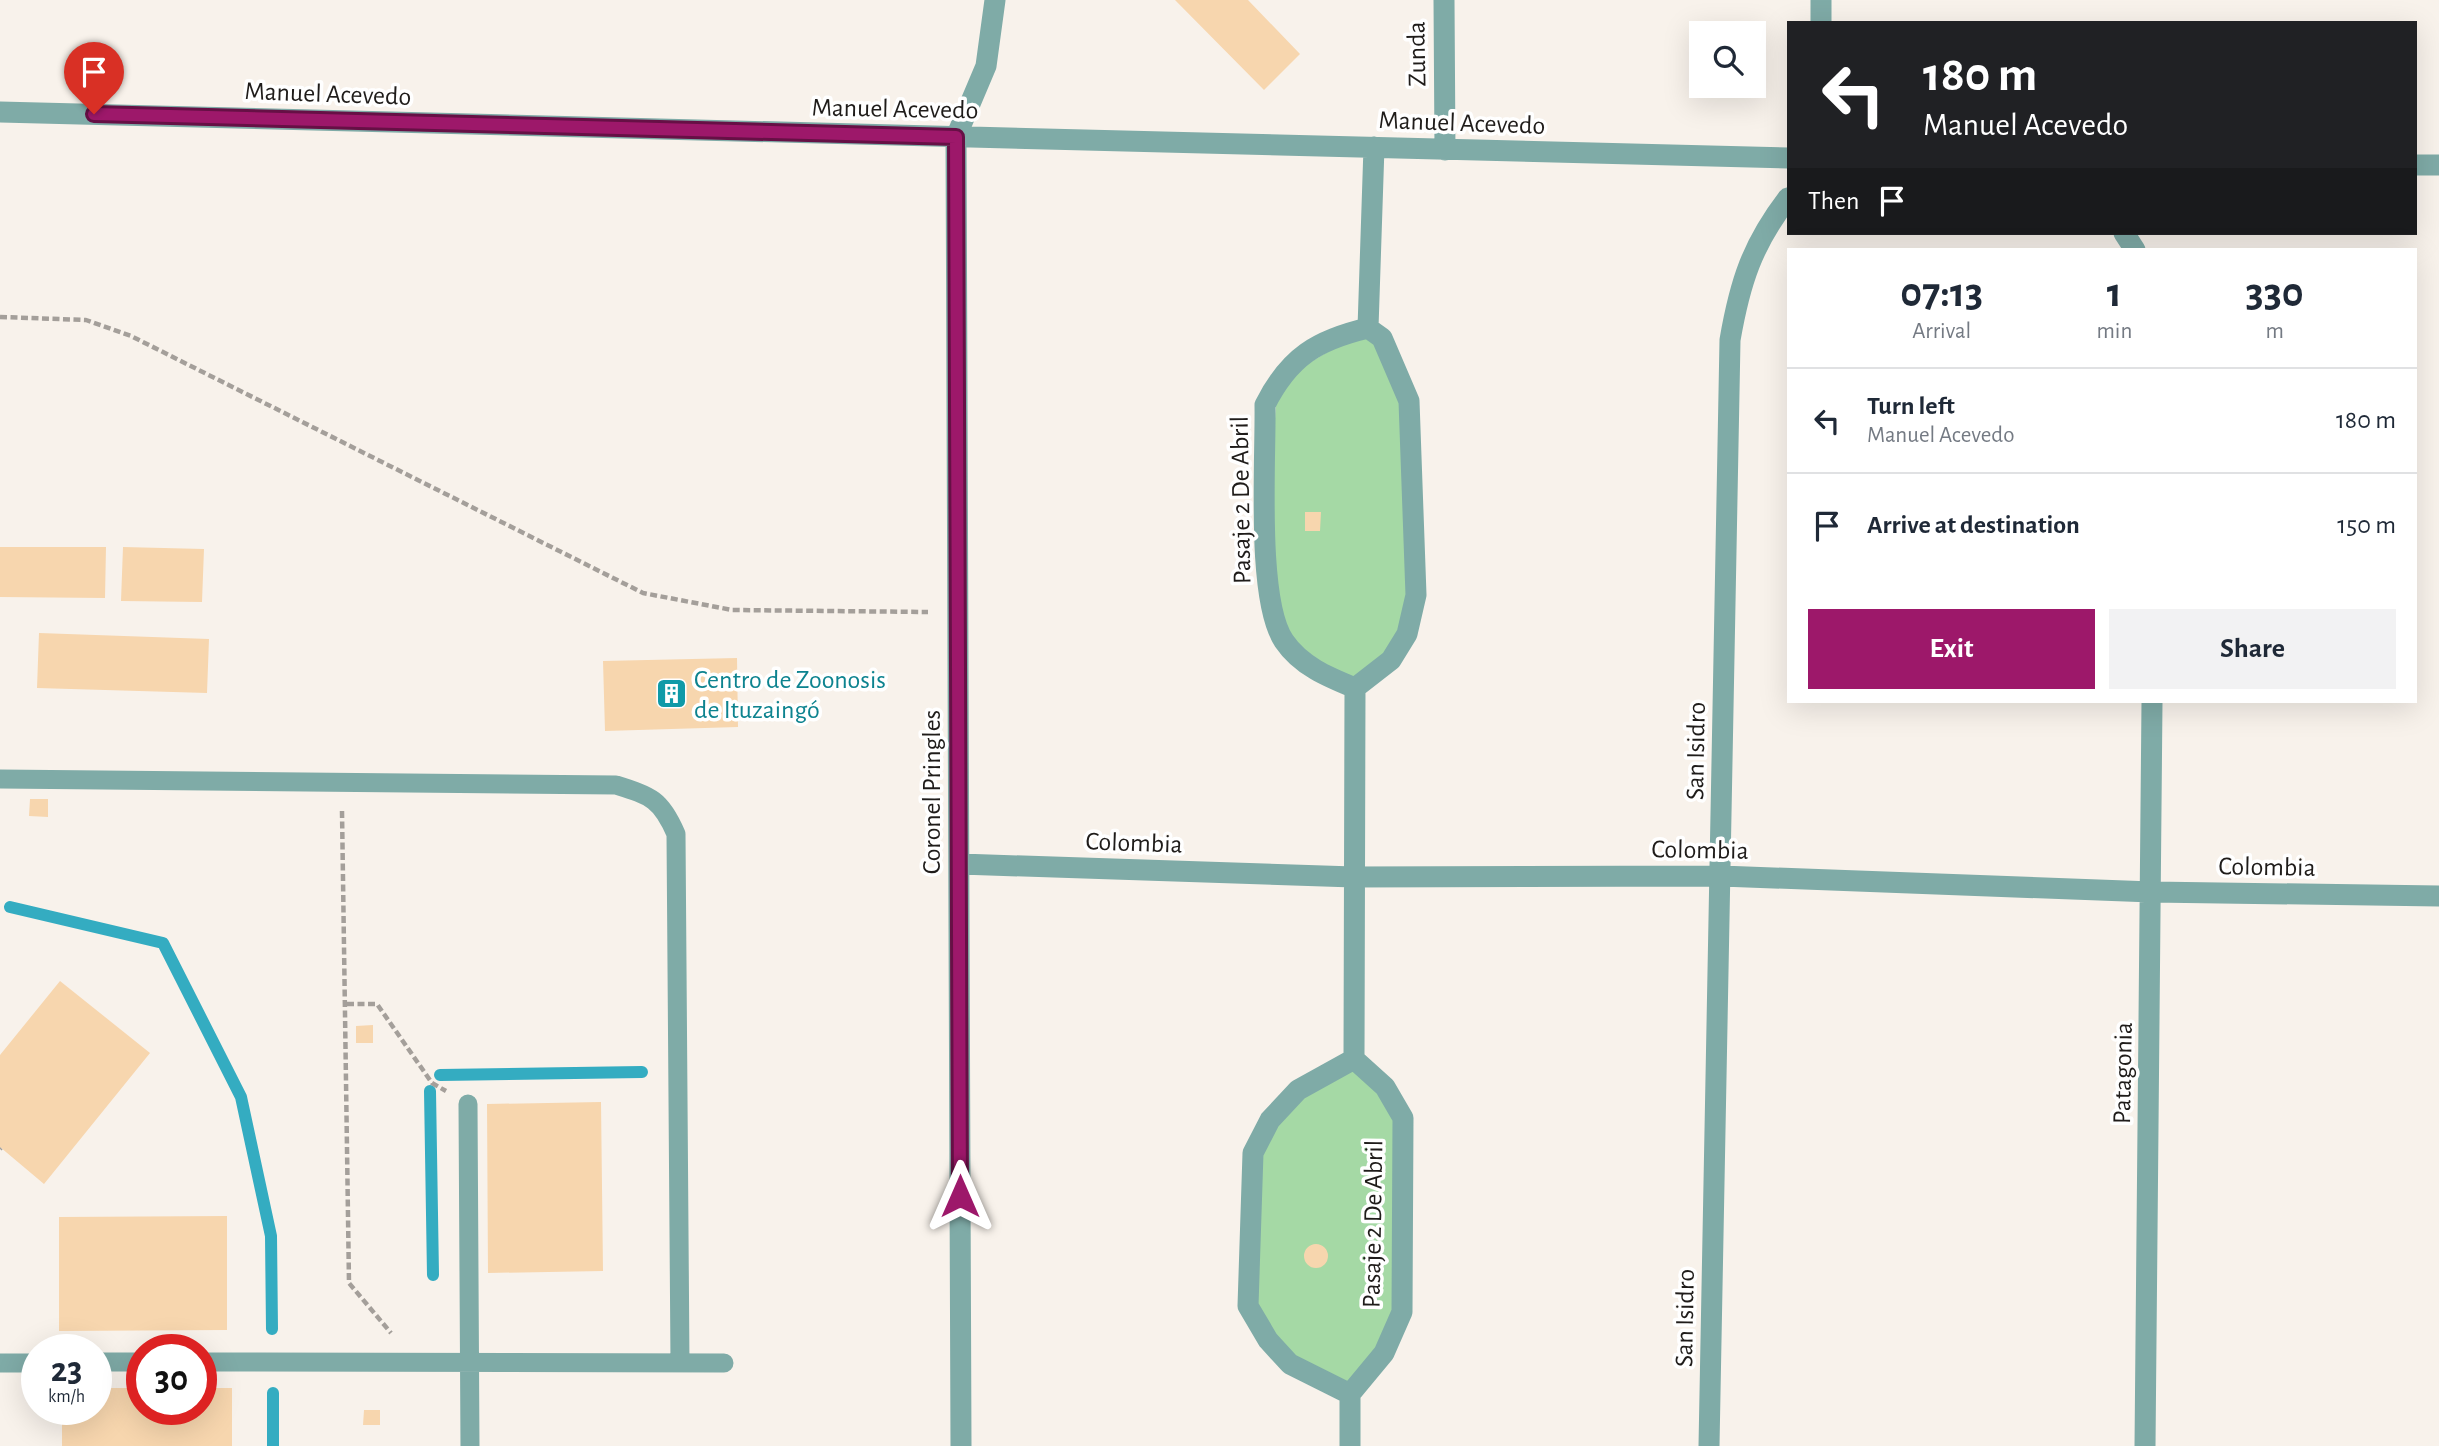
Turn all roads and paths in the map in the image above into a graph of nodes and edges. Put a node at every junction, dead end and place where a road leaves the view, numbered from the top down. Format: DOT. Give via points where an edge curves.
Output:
graph roads {
  1 [pos="995,0"];
  2 [pos="1444,0"];
  3 [pos="1821,0"];
  4 [pos="1821,21"];
  5 [pos="0,112"];
  6 [pos="956,137"];
  7 [pos="1374,147"];
  8 [pos="1445,150"];
  9 [pos="1787,158"];
  10 [pos="2417,165"];
  11 [pos="2439,165"];
  12 [pos="1787,199"];
  13 [pos="0,317"];
  14 [pos="1368,328"];
  15 [pos="958,612"];
  16 [pos="1355,688"];
  17 [pos="2152,703"];
  18 [pos="0,779"];
  19 [pos="341,782"];
  20 [pos="960,864"];
  21 [pos="1721,876"];
  22 [pos="1354,877"];
  23 [pos="2152,892"];
  24 [pos="2439,896"];
  25 [pos="347,1003"];
  26 [pos="1354,1059"];
  27 [pos="468,1104"];
  28 [pos="470,1361"];
  29 [pos="217,1362"];
  30 [pos="415,1362"];
  31 [pos="0,1363"];
  32 [pos="21,1363"];
  33 [pos="680,1363"];
  34 [pos="724,1363"];
  35 [pos="1350,1394"];
  36 [pos="470,1446"];
  37 [pos="961,1446"];
  38 [pos="1350,1446"];
  39 [pos="1709,1446"];
  40 [pos="2145,1446"];
  1 -- 6 [label="street" via="986,66"];
  2 -- 8 [label="street, Zunda"];
  3 -- 4 [label="street"];
  5 -- 6 [label="street, Manuel Acevedo"];
  6 -- 7 [label="street, Manuel Acevedo"];
  6 -- 15 [label="street, Coronel Pringles"];
  7 -- 8 [label="street, Manuel Acevedo"];
  7 -- 14 [label="street"];
  8 -- 9 [label="street, Manuel Acevedo"];
  10 -- 11 [label="street"];
  12 -- 21 [label="street, San Isidro" via="1764,229 1739,289 1730,340"];
  13 -- 15 [label="path" via="86,320 131,336 643,593 732,610"];
  14 -- 16 [label="street" via="1382,338 1409,401 1416,595 1407,634 1391,660"];
  14 -- 16 [label="street, Pasaje 2 De Abril" via="1331,337 1290,366 1265,405 1266,585 1283,640 1315,672"];
  15 -- 20 [label="street, Coronel Pringles"];
  16 -- 22 [label="street"];
  17 -- 23 [label="street, Patagonia"];
  18 -- 19 [label="lane"];
  19 -- 25 [label="path"];
  19 -- 33 [label="lane" via="616,785 642,793 665,808 676,834"];
  20 -- 22 [label="street, Colombia"];
  20 -- 37 [label="street, Coronel Pringles"];
  21 -- 22 [label="street, Colombia"];
  21 -- 23 [label="street, Colombia"];
  21 -- 39 [label="street, San Isidro"];
  22 -- 26 [label="street"];
  23 -- 24 [label="street, Colombia"];
  23 -- 40 [label="street, Patagonia"];
  25 -- 27 [label="path" via="377,1004 432,1083"];
  25 -- 30 [label="path" via="349,1283"];
  26 -- 35 [label="street, Pasaje 2 De Abril" via="1385,1087 1403,1118 1402,1312 1384,1353"];
  26 -- 35 [label="street" via="1298,1090 1270,1119 1253,1153 1248,1306 1268,1340 1290,1364"];
  27 -- 28 [label="lane"];
  28 -- 30 [label="lane"];
  28 -- 33 [label="lane"];
  28 -- 36 [label="lane"];
  29 -- 30 [label="lane"];
  31 -- 32 [label="lane"];
  33 -- 34 [label="lane"];
  35 -- 38 [label="street"];
}
